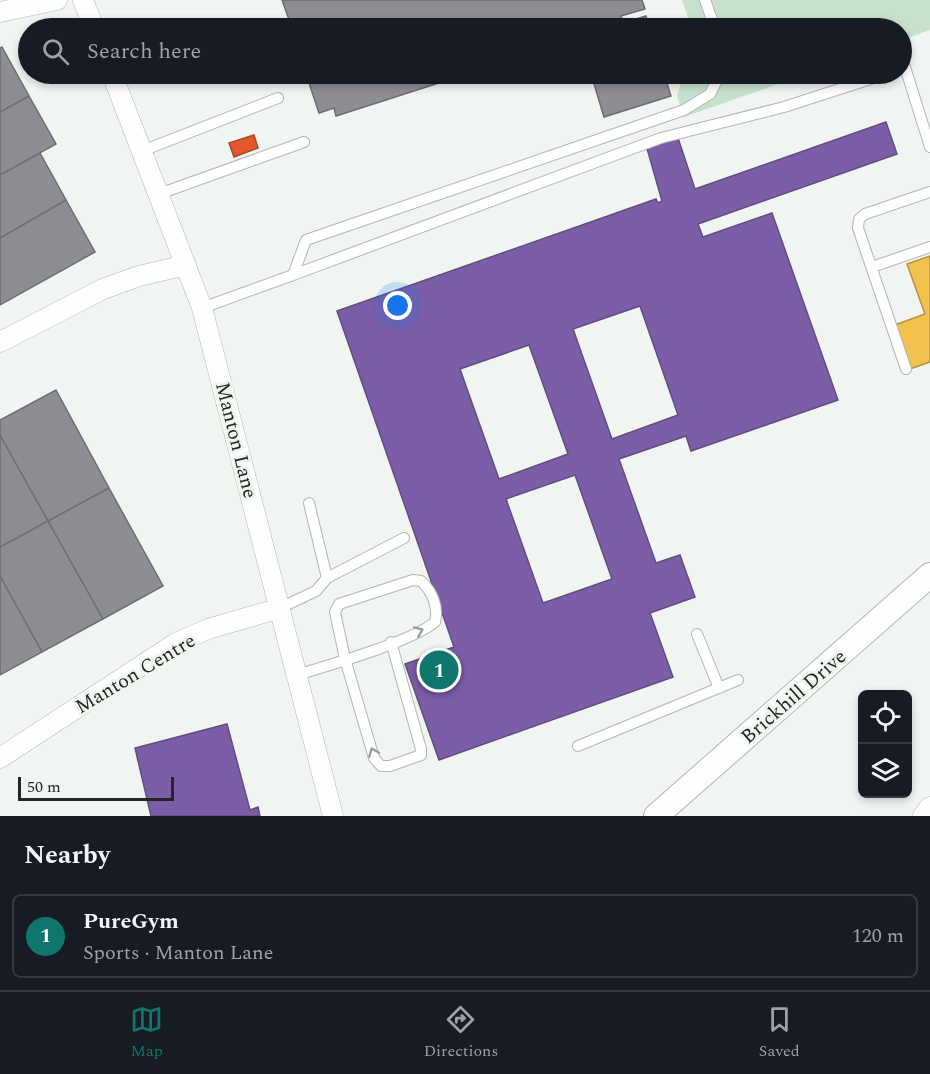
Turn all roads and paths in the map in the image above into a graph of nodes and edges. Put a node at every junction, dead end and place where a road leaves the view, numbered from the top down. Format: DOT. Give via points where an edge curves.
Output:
graph roads {
  1 [pos="57,0"];
  2 [pos="83,0"];
  3 [pos="705,0"];
  4 [pos="0,12"];
  5 [pos="90,18"];
  6 [pos="711,18"];
  7 [pos="116,84"];
  8 [pos="715,84"];
  9 [pos="855,84"];
  10 [pos="910,84"];
  11 [pos="278,98"];
  12 [pos="304,142"];
  13 [pos="930,147"];
  14 [pos="142,151"];
  15 [pos="930,192"];
  16 [pos="159,194"];
  17 [pos="930,247"];
  18 [pos="186,265"];
  19 [pos="872,267"];
  20 [pos="293,275"];
  21 [pos="202,308"];
  22 [pos="0,342"];
  23 [pos="906,369"];
  24 [pos="309,503"];
  25 [pos="404,538"];
  26 [pos="930,575"];
  27 [pos="327,578"];
  28 [pos="280,608"];
  29 [pos="697,634"];
  30 [pos="391,642"];
  31 [pos="345,659"];
  32 [pos="297,675"];
  33 [pos="738,680"];
  34 [pos="719,688"];
  35 [pos="578,746"];
  36 [pos="0,758"];
  37 [pos="930,807"];
  38 [pos="333,816"];
  39 [pos="656,816"];
  40 [pos="923,816"];
  1 -- 4 [label="street"];
  2 -- 5 [label="street"];
  3 -- 6 [label="lane"];
  7 -- 14 [label="street, Manton Lane"];
  8 -- 20 [label="lane" via="710,94 684,110 306,240"];
  9 -- 20 [label="lane" via="784,107 652,140"];
  10 -- 13 [label="lane"];
  11 -- 14 [label="lane"];
  12 -- 16 [label="lane"];
  14 -- 16 [label="street, Manton Lane"];
  15 -- 19 [label="lane" via="859,219 858,228"];
  16 -- 18 [label="street, Manton Lane"];
  17 -- 19 [label="lane"];
  18 -- 21 [label="street, Manton Lane"];
  18 -- 22 [label="street" via="103,289"];
  19 -- 23 [label="lane"];
  20 -- 21 [label="lane"];
  21 -- 28 [label="street, Manton Lane"];
  24 -- 27 [label="lane"];
  25 -- 27 [label="lane"];
  26 -- 39 [label="street, Brickhill Drive"];
  27 -- 28 [label="lane" via="316,591"];
  28 -- 32 [label="street, Manton Lane"];
  28 -- 36 [label="street, Manton Centre" via="208,629 176,643"];
  29 -- 34 [label="lane"];
  30 -- 31 [label="lane"];
  30 -- 31 [label="lane, one-way" via="435,622 430,588 421,580 339,604 335,612"];
  30 -- 31 [label="lane, one-way" via="421,749 416,759 381,766 374,758"];
  31 -- 32 [label="lane"];
  32 -- 38 [label="street, Manton Lane"];
  33 -- 34 [label="lane"];
  34 -- 35 [label="lane"];
  37 -- 40 [label="street"];
}
